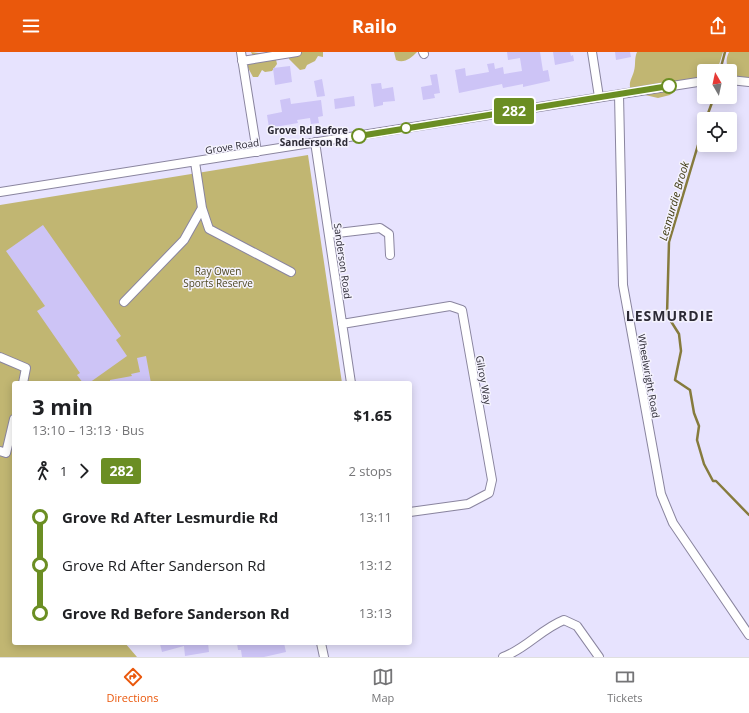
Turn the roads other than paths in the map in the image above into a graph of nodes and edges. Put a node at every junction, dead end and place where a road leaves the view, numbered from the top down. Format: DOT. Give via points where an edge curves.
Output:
graph roads {
  1 [pos="241,52"];
  2 [pos="297,52"];
  3 [pos="592,52"];
  4 [pos="242,61"];
  5 [pos="697,81"];
  6 [pos="737,81"];
  7 [pos="749,82"];
  8 [pos="619,94"];
  9 [pos="599,97"];
  10 [pos="315,142"];
  11 [pos="257,152"];
  12 [pos="195,162"];
  13 [pos="0,192"];
  14 [pos="202,208"];
  15 [pos="329,234"];
  16 [pos="390,255"];
  17 [pos="291,272"];
  18 [pos="124,302"];
  19 [pos="342,324"];
  20 [pos="0,358"];
  21 [pos="23,381"];
  22 [pos="350,381"];
  23 [pos="12,428"];
  24 [pos="0,451"];
  25 [pos="412,512"];
  26 [pos="749,635"];
  27 [pos="321,645"];
  28 [pos="324,657"];
  29 [pos="503,657"];
  30 [pos="599,657"];
  1 -- 4 [label="street"];
  2 -- 4 [label="street"];
  3 -- 9 [label="street"];
  4 -- 11 [label="street"];
  5 -- 8 [label="street, Grove Road"];
  6 -- 7 [label="street"];
  8 -- 9 [label="street, Grove Road"];
  8 -- 26 [label="street, Wheelwright Road" via="623,285 661,494 673,523"];
  9 -- 10 [label="street, Grove Road"];
  10 -- 11 [label="street, Grove Road"];
  10 -- 15 [label="street, Sanderson Road"];
  11 -- 12 [label="street, Grove Road"];
  12 -- 13 [label="street, Grove Road"];
  12 -- 14 [label="street"];
  14 -- 17 [label="street" via="209,229"];
  14 -- 18 [label="street" via="184,240"];
  15 -- 16 [label="street" via="380,228 389,234"];
  15 -- 19 [label="street, Sanderson Road"];
  19 -- 22 [label="street, Sanderson Road"];
  19 -- 25 [label="street, Gilroy Way" via="450,306 462,310 492,480 489,493 468,504"];
  20 -- 21 [label="street" via="26,368"];
  23 -- 24 [label="street" via="6,453"];
  27 -- 28 [label="street"];
  29 -- 30 [label="street" via="516,652 552,624 564,620 577,626"];
}
